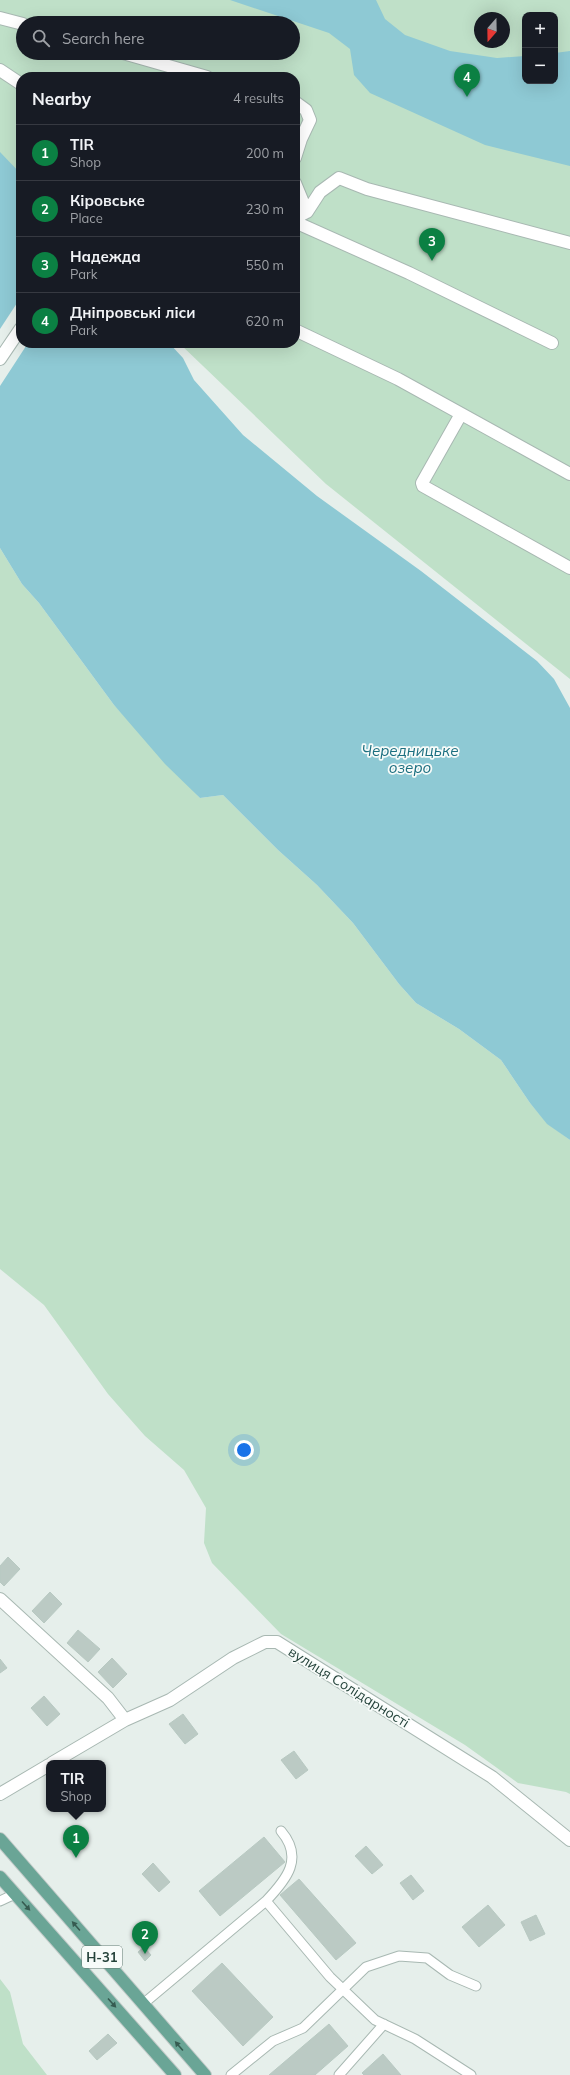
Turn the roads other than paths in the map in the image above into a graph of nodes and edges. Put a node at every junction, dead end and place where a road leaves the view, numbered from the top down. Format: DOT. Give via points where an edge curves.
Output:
graph roads {
  1 [pos="0,18"];
  2 [pos="16,22"];
  3 [pos="148,60"];
  4 [pos="0,70"];
  5 [pos="190,72"];
  6 [pos="16,81"];
  7 [pos="300,106"];
  8 [pos="300,142"];
  9 [pos="300,195"];
  10 [pos="307,212"];
  11 [pos="300,216"];
  12 [pos="300,224"];
  13 [pos="570,243"];
  14 [pos="300,332"];
  15 [pos="16,335"];
  16 [pos="552,343"];
  17 [pos="0,359"];
  18 [pos="461,414"];
  19 [pos="570,474"];
  20 [pos="570,568"];
  21 [pos="0,1599"];
  22 [pos="125,1720"];
  23 [pos="57,1760"];
  24 [pos="46,1767"];
  25 [pos="0,1794"];
  26 [pos="281,1831"];
  27 [pos="0,1839"];
  28 [pos="570,1840"];
  29 [pos="0,1877"];
  30 [pos="15,1894"];
  31 [pos="266,1900"];
  32 [pos="0,1901"];
  33 [pos="476,1986"];
  34 [pos="344,1990"];
  35 [pos="143,2004"];
  36 [pos="384,2024"];
  37 [pos="175,2075"];
  38 [pos="205,2075"];
  39 [pos="231,2075"];
  40 [pos="339,2075"];
  41 [pos="471,2075"];
  1 -- 2 [label="street"];
  3 -- 5 [label="street"];
  4 -- 6 [label="street"];
  7 -- 8 [label="street" via="306,110 310,120"];
  9 -- 10 [label="street"];
  10 -- 11 [label="street"];
  10 -- 13 [label="street" via="320,192 339,178 367,188"];
  12 -- 16 [label="street" via="409,273"];
  14 -- 18 [label="street" via="398,379"];
  15 -- 17 [label="street"];
  18 -- 19 [label="street"];
  18 -- 20 [label="street" via="422,483 423,486"];
  21 -- 22 [label="street" via="108,1698"];
  22 -- 23 [label="street, вулиця Солідарності"];
  22 -- 28 [label="street, вулиця Солідарності" via="170,1700 233,1658 265,1642 277,1642 492,1777"];
  24 -- 25 [label="street"];
  26 -- 31 [label="lane" via="290,1842 288,1874"];
  35 -- 27 [label="main road, Н-31, one-way"];
  29 -- 30 [label="main road, Н-31"];
  30 -- 32 [label="lane"];
  30 -- 37 [label="main road, Н-31, one-way"];
  31 -- 34 [label="lane" via="330,1977"];
  31 -- 35 [label="lane"];
  33 -- 34 [label="lane" via="450,1974 427,1958 399,1956 366,1967"];
  34 -- 36 [label="lane" via="375,2020"];
  34 -- 39 [label="lane" via="303,2028 273,2041"];
  38 -- 35 [label="main road, Н-31, one-way"];
  36 -- 40 [label="lane"];
  36 -- 41 [label="lane" via="415,2039"];
}
